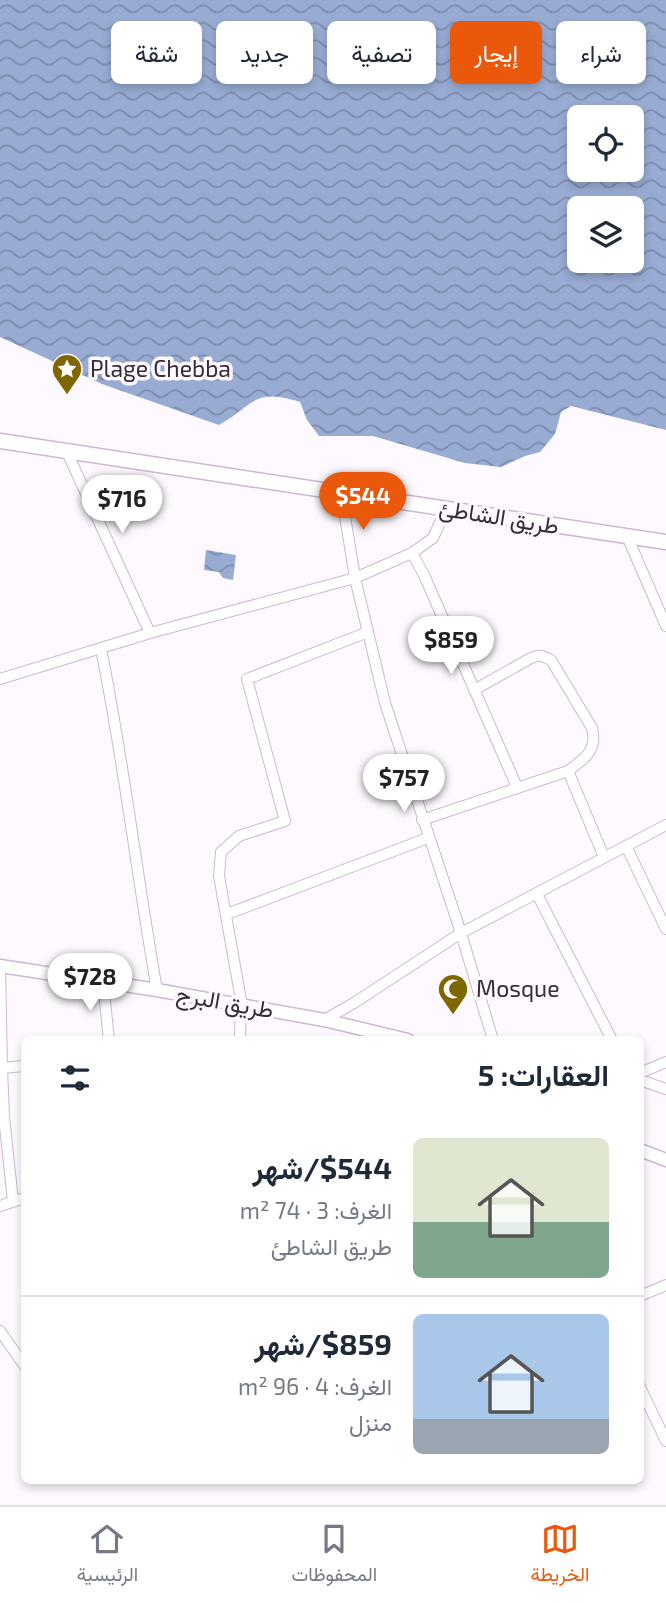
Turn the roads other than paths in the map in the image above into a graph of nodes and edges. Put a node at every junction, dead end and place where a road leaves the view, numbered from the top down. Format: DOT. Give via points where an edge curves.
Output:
graph roads {
  1 [pos="0,441"];
  2 [pos="66,450"];
  3 [pos="341,492"];
  4 [pos="446,509"];
  5 [pos="627,536"];
  6 [pos="666,542"];
  7 [pos="412,552"];
  8 [pos="355,578"];
  9 [pos="666,626"];
  10 [pos="368,632"];
  11 [pos="150,633"];
  12 [pos="101,649"];
  13 [pos="0,679"];
  14 [pos="474,690"];
  15 [pos="568,771"];
  16 [pos="517,787"];
  17 [pos="422,820"];
  18 [pos="666,825"];
  19 [pos="428,838"];
  20 [pos="626,846"];
  21 [pos="604,857"];
  22 [pos="537,894"];
  23 [pos="227,914"];
  24 [pos="666,929"];
  25 [pos="461,933"];
  26 [pos="0,966"];
  27 [pos="103,982"];
  28 [pos="157,990"];
  29 [pos="241,1005"];
  30 [pos="324,1020"];
  31 [pos="109,1036"];
  32 [pos="240,1036"];
  33 [pos="391,1036"];
  34 [pos="492,1036"];
  35 [pos="610,1036"];
  36 [pos="666,1062"];
  37 [pos="21,1066"];
  38 [pos="2,1068"];
  39 [pos="644,1071"];
  40 [pos="644,1081"];
  41 [pos="666,1089"];
  42 [pos="644,1152"];
  43 [pos="666,1160"];
  44 [pos="21,1199"];
  45 [pos="13,1201"];
  46 [pos="0,1206"];
  47 [pos="666,1285"];
  48 [pos="644,1294"];
  49 [pos="1,1336"];
  50 [pos="21,1361"];
  51 [pos="644,1398"];
  52 [pos="666,1441"];
  1 -- 2 [label="main road, طريق الشاطئ"];
  2 -- 3 [label="main road, طريق الشاطئ"];
  2 -- 11 [label="street"];
  3 -- 4 [label="main road, طريق الشاطئ"];
  3 -- 8 [label="street"];
  4 -- 5 [label="main road, طريق الشاطئ"];
  4 -- 7 [label="street" via="433,538"];
  5 -- 6 [label="main road, طريق الشاطئ"];
  5 -- 9 [label="street"];
  7 -- 8 [label="street"];
  7 -- 14 [label="street"];
  8 -- 10 [label="street"];
  8 -- 11 [label="street"];
  10 -- 17 [label="street"];
  10 -- 23 [label="street" via="247,679 285,821 239,836 220,852 219,876"];
  11 -- 12 [label="street"];
  12 -- 13 [label="street"];
  12 -- 28 [label="street"];
  14 -- 15 [label="street" via="537,655 551,660 595,738 594,747"];
  14 -- 16 [label="street"];
  15 -- 16 [label="street"];
  15 -- 21 [label="street"];
  16 -- 17 [label="street"];
  17 -- 19 [label="street"];
  18 -- 20 [label="street"];
  19 -- 23 [label="street"];
  19 -- 25 [label="street"];
  20 -- 21 [label="street"];
  20 -- 24 [label="street"];
  21 -- 22 [label="street"];
  22 -- 25 [label="street"];
  22 -- 35 [label="street"];
  23 -- 29 [label="street"];
  25 -- 30 [label="street"];
  25 -- 34 [label="street"];
  26 -- 27 [label="street, طريق البرج"];
  26 -- 38 [label="street"];
  27 -- 28 [label="street, طريق البرج"];
  27 -- 31 [label="street"];
  28 -- 29 [label="street, طريق البرج"];
  29 -- 30 [label="street, طريق البرج"];
  29 -- 32 [label="street"];
  30 -- 33 [label="street, طريق البرج"];
  36 -- 39 [label="street"];
  37 -- 38 [label="street"];
  38 -- 45 [label="street"];
  40 -- 41 [label="street"];
  42 -- 43 [label="street"];
  44 -- 45 [label="street"];
  45 -- 46 [label="street"];
  47 -- 48 [label="street"];
  49 -- 50 [label="street"];
  51 -- 52 [label="street"];
}
